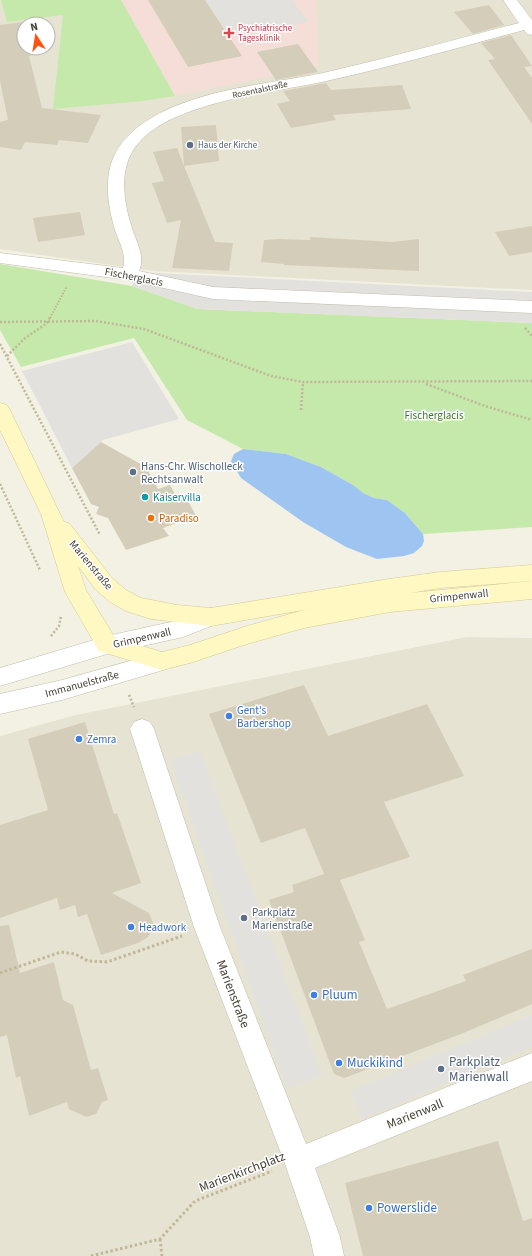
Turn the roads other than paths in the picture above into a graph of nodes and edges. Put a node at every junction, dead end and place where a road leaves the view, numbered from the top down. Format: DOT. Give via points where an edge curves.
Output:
graph roads {
  1 [pos="510,0"];
  2 [pos="531,27"];
  3 [pos="0,258"];
  4 [pos="128,274"];
  5 [pos="532,307"];
  6 [pos="0,410"];
  7 [pos="51,514"];
  8 [pos="532,573"];
  9 [pos="532,590"];
  10 [pos="211,617"];
  11 [pos="108,645"];
  12 [pos="162,661"];
  13 [pos="0,677"];
  14 [pos="0,704"];
  15 [pos="142,729"];
  16 [pos="532,1066"];
  17 [pos="298,1161"];
  18 [pos="329,1256"];
  1 -- 2 [label="street"];
  2 -- 4 [label="street, Rosentalstraße" via="364,67 218,98 179,110 161,119 127,146 118,168 116,180 119,211 133,264"];
  3 -- 4 [label="street, Fischerglacis"];
  4 -- 5 [label="street, Fischerglacis" via="213,294"];
  6 -- 7 [label="street, Marienstraße"];
  7 -- 10 [label="street, Marienstraße" via="104,584 118,596 151,610"];
  7 -- 11 [label="street, Marienstraße" via="76,592"];
  8 -- 10 [label="street, Grimpenwall" via="440,580"];
  9 -- 12 [label="street, Grimpenwall" via="390,603 304,619"];
  10 -- 11 [label="street, Grimpenwall" via="183,628"];
  11 -- 12 [label="street, Grimpenwall"];
  11 -- 13 [label="street"];
  12 -- 14 [label="street, Immanuelstraße" via="62,690"];
  15 -- 17 [label="street, Marienstraße" via="207,927"];
  16 -- 17 [label="street, Marienwall"];
  17 -- 18 [label="street, Marienstraße" via="325,1237"];
}
